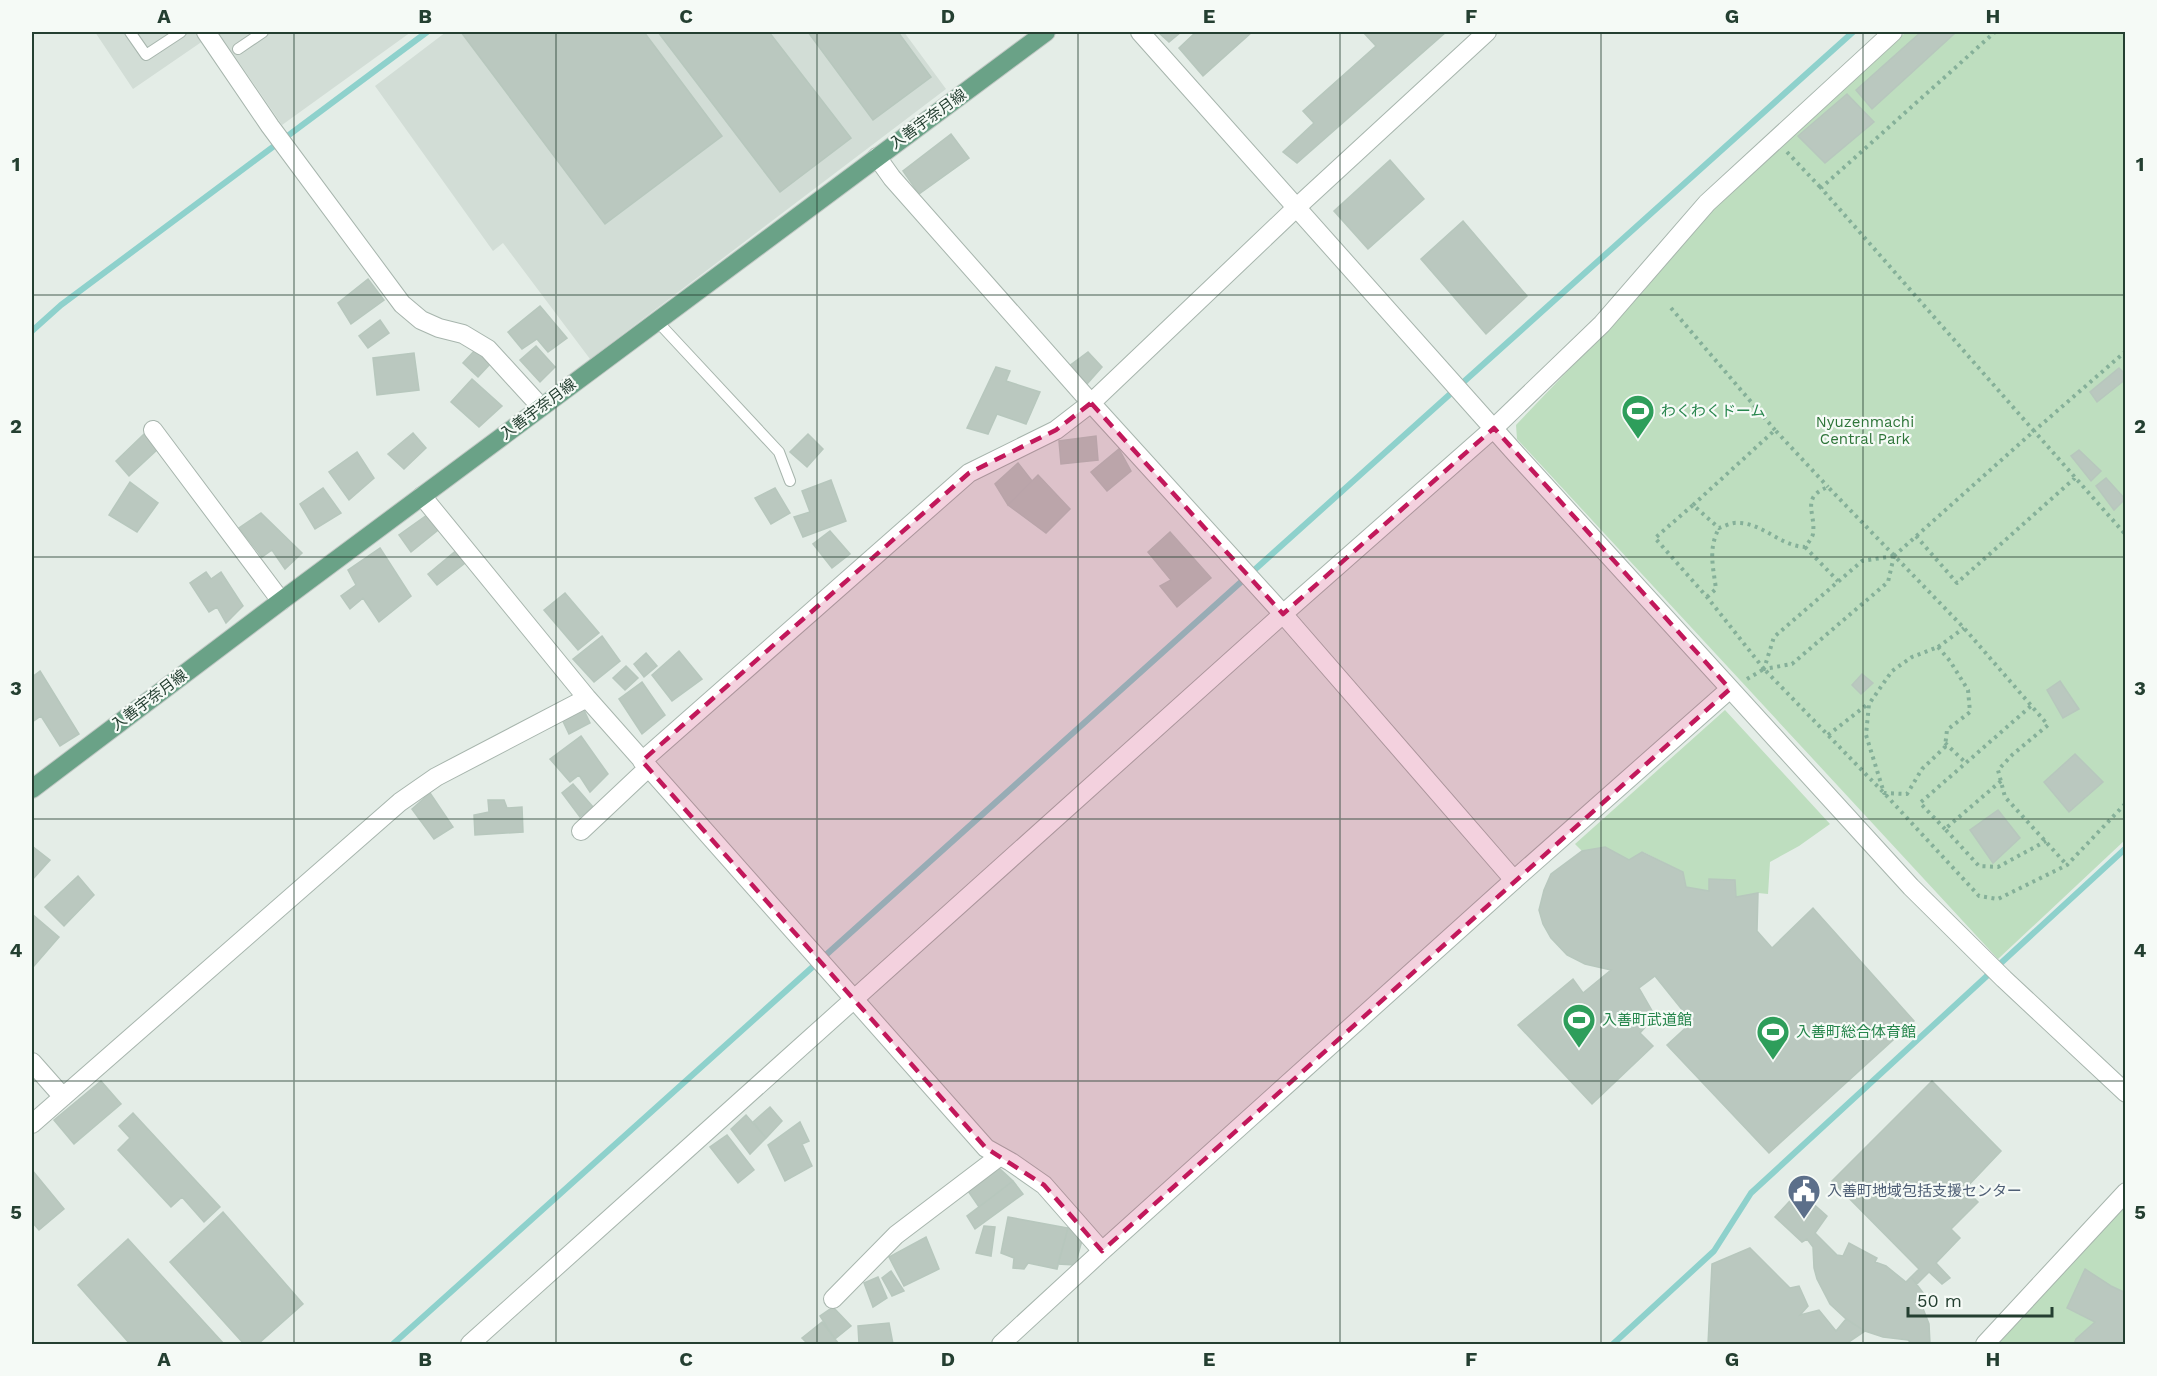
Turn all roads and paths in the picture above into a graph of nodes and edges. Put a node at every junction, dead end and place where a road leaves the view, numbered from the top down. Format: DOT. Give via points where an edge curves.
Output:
graph roads {
  1 [pos="130,32"];
  2 [pos="181,32"];
  3 [pos="206,32"];
  4 [pos="263,32"];
  5 [pos="1046,32"];
  6 [pos="1140,32"];
  7 [pos="1487,32"];
  8 [pos="1893,32"];
  9 [pos="1995,32"];
  10 [pos="238,49"];
  11 [pos="1785,150"];
  12 [pos="877,157"];
  13 [pos="1821,189"];
  14 [pos="1297,207"];
  15 [pos="1671,308"];
  16 [pos="657,321"];
  17 [pos="2126,351"];
  18 [pos="1091,403"];
  19 [pos="541,407"];
  20 [pos="1494,428"];
  21 [pos="153,430"];
  22 [pos="1775,430"];
  23 [pos="2034,431"];
  24 [pos="2075,478"];
  25 [pos="790,481"];
  26 [pos="1828,487"];
  27 [pos="422,496"];
  28 [pos="1694,505"];
  29 [pos="1719,528"];
  30 [pos="2126,535"];
  31 [pos="1916,536"];
  32 [pos="1805,547"];
  33 [pos="1894,556"];
  34 [pos="1838,581"];
  35 [pos="1707,597"];
  36 [pos="281,601"];
  37 [pos="1283,614"];
  38 [pos="1964,628"];
  39 [pos="1938,647"];
  40 [pos="1764,669"];
  41 [pos="1730,689"];
  42 [pos="587,698"];
  43 [pos="1869,704"];
  44 [pos="2031,706"];
  45 [pos="1828,735"];
  46 [pos="1945,743"];
  47 [pos="1966,763"];
  48 [pos="645,765"];
  49 [pos="2001,780"];
  50 [pos="32,789"];
  51 [pos="1884,793"];
  52 [pos="2126,804"];
  53 [pos="1944,829"];
  54 [pos="580,831"];
  55 [pos="2046,842"];
  56 [pos="2067,864"];
  57 [pos="1514,880"];
  58 [pos="853,1000"];
  59 [pos="32,1062"];
  60 [pos="2126,1093"];
  61 [pos="63,1097"];
  62 [pos="32,1124"];
  63 [pos="1000,1156"];
  64 [pos="2126,1192"];
  65 [pos="1102,1251"];
  66 [pos="833,1299"];
  67 [pos="1011,1341"];
  68 [pos="470,1344"];
  69 [pos="1986,1344"];
  1 -- 2 [label="lane" via="146,55"];
  3 -- 19 [label="street" via="270,126 402,304 421,320 463,334 488,349"];
  4 -- 10 [label="lane"];
  5 -- 12 [label="main road, 入善宇奈月線"];
  6 -- 14 [label="street"];
  7 -- 14 [label="street"];
  8 -- 20 [label="street" via="1707,203 1602,324"];
  9 -- 13 [label="path"];
  11 -- 13 [label="path"];
  12 -- 16 [label="main road, 入善宇奈月線"];
  12 -- 18 [label="street"];
  13 -- 23 [label="path"];
  14 -- 18 [label="street"];
  14 -- 20 [label="street"];
  15 -- 22 [label="path"];
  16 -- 19 [label="main road, 入善宇奈月線"];
  16 -- 25 [label="lane" via="779,452"];
  17 -- 23 [label="path"];
  18 -- 37 [label="street"];
  18 -- 48 [label="street" via="1056,430 969,473"];
  19 -- 27 [label="main road, 入善宇奈月線"];
  20 -- 37 [label="street"];
  20 -- 41 [label="street"];
  21 -- 36 [label="street"];
  22 -- 26 [label="path"];
  22 -- 28 [label="path"];
  23 -- 24 [label="path"];
  23 -- 31 [label="path"];
  24 -- 30 [label="path"];
  24 -- 31 [label="path" via="1957,583"];
  26 -- 32 [label="path" via="1817,491 1811,500 1813,535"];
  26 -- 33 [label="path"];
  27 -- 36 [label="main road, 入善宇奈月線"];
  27 -- 42 [label="street"];
  28 -- 29 [label="path"];
  28 -- 35 [label="path" via="1655,538"];
  29 -- 32 [label="path" via="1736,522 1753,525 1794,546"];
  29 -- 35 [label="path" via="1712,541 1716,589"];
  31 -- 33 [label="path"];
  32 -- 34 [label="path"];
  33 -- 34 [label="path" via="1862,561"];
  33 -- 38 [label="path"];
  33 -- 40 [label="path" via="1888,582 1792,664"];
  34 -- 40 [label="path" via="1774,637"];
  35 -- 40 [label="path"];
  36 -- 50 [label="main road, 入善宇奈月線"];
  37 -- 57 [label="street"];
  37 -- 58 [label="street"];
  38 -- 39 [label="path"];
  38 -- 44 [label="path"];
  39 -- 43 [label="path" via="1912,657 1892,671"];
  39 -- 46 [label="path" via="1968,690 1970,712 1947,730"];
  40 -- 41 [label="path"];
  40 -- 45 [label="path"];
  41 -- 57 [label="street"];
  41 -- 60 [label="street" via="1911,886 2004,980"];
  42 -- 48 [label="street"];
  42 -- 61 [label="street" via="446,772 400,802"];
  43 -- 45 [label="path"];
  43 -- 51 [label="path" via="1866,735"];
  44 -- 47 [label="path"];
  44 -- 49 [label="path" via="2048,725 1998,770"];
  45 -- 51 [label="path"];
  46 -- 47 [label="path"];
  46 -- 51 [label="path" via="1907,794"];
  47 -- 53 [label="path" via="1920,803"];
  48 -- 54 [label="street"];
  48 -- 58 [label="street"];
  49 -- 53 [label="path"];
  49 -- 55 [label="path" via="2005,797"];
  51 -- 56 [label="path" via="1979,896 1998,899"];
  52 -- 56 [label="path"];
  53 -- 55 [label="path" via="1979,866 1998,867"];
  55 -- 56 [label="path"];
  57 -- 65 [label="street"];
  58 -- 63 [label="street" via="986,1148"];
  58 -- 68 [label="street"];
  59 -- 61 [label="street"];
  61 -- 62 [label="street"];
  63 -- 65 [label="street" via="1044,1185"];
  63 -- 66 [label="street" via="896,1235"];
  64 -- 69 [label="street"];
  65 -- 67 [label="street"];
}
